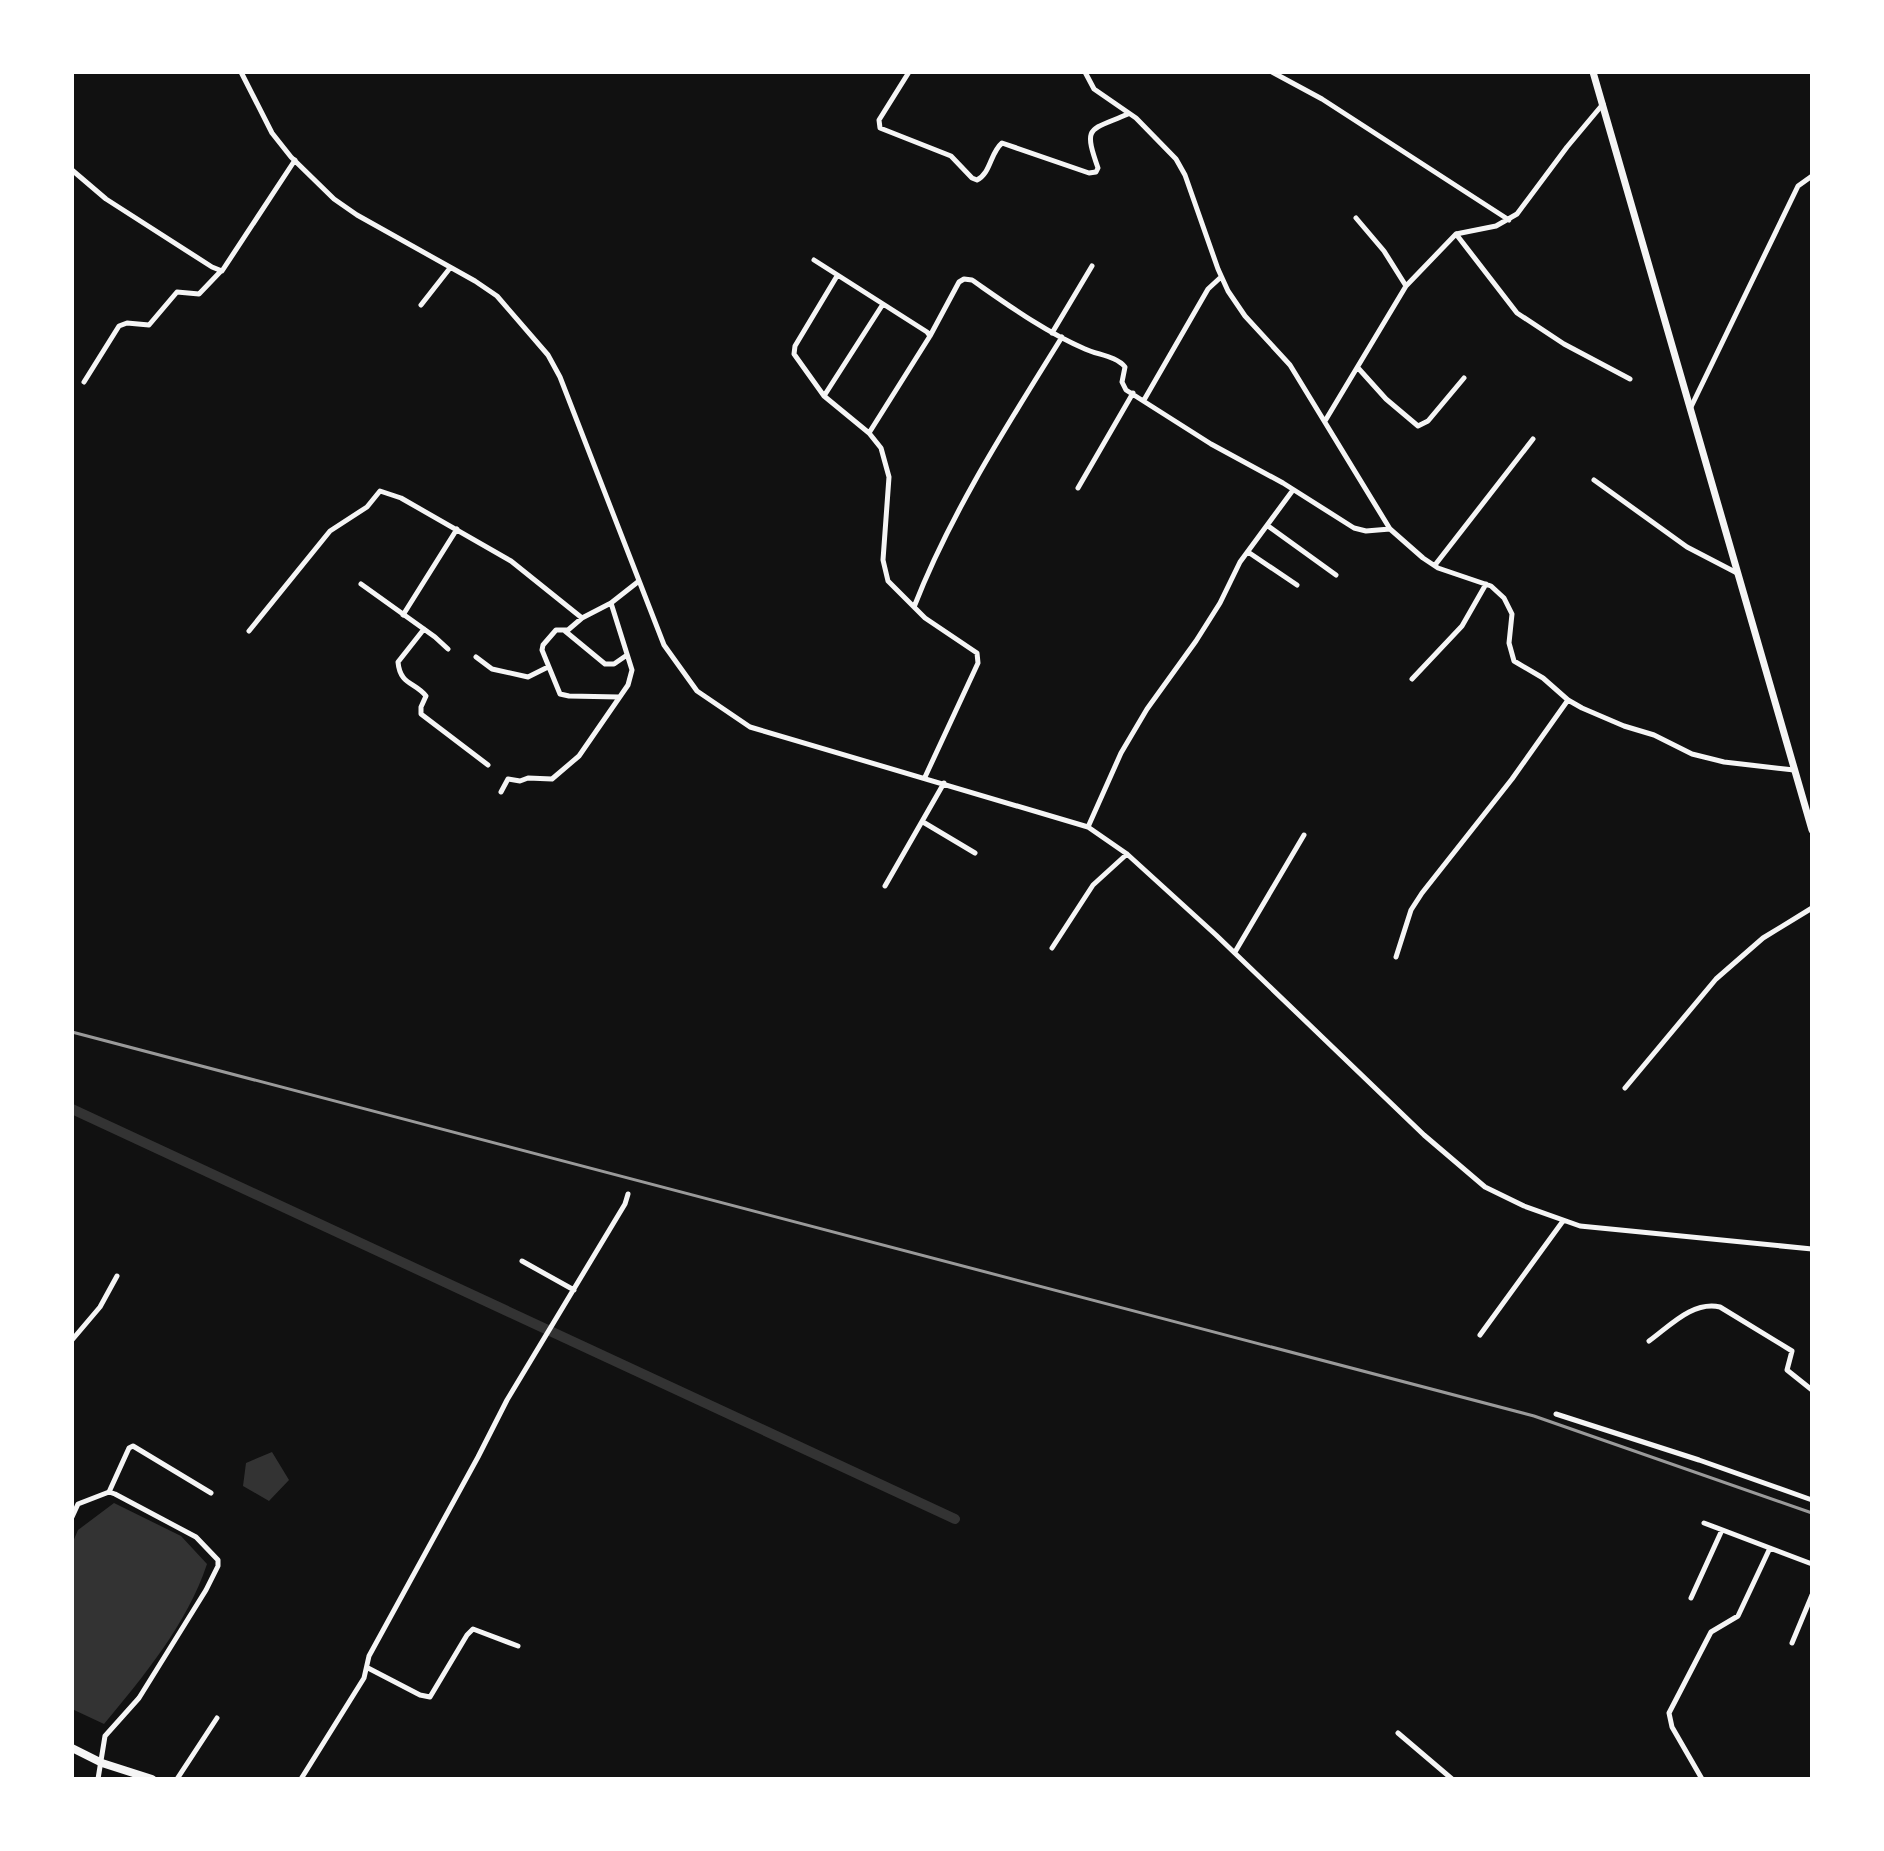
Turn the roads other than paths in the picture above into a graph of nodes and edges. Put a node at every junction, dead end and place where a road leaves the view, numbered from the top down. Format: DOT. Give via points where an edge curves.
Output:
graph roads {
  1 [pos="241,72"];
  2 [pos="909,72"];
  3 [pos="1085,72"];
  4 [pos="1272,72"];
  5 [pos="1593,72"];
  6 [pos="1603,104"];
  7 [pos="1129,113"];
  8 [pos="292,164"];
  9 [pos="72,170"];
  10 [pos="1812,176"];
  11 [pos="1356,218"];
  12 [pos="1509,220"];
  13 [pos="1456,234"];
  14 [pos="814,260"];
  15 [pos="1092,266"];
  16 [pos="450,268"];
  17 [pos="222,271"];
  18 [pos="837,276"];
  19 [pos="1221,277"];
  20 [pos="1406,286"];
  21 [pos="883,304"];
  22 [pos="421,305"];
  23 [pos="1052,333"];
  24 [pos="930,336"];
  25 [pos="1062,337"];
  26 [pos="1359,369"];
  27 [pos="1464,378"];
  28 [pos="1630,379"];
  29 [pos="84,382"];
  30 [pos="1133,393"];
  31 [pos="824,396"];
  32 [pos="1144,400"];
  33 [pos="1690,409"];
  34 [pos="1325,421"];
  35 [pos="869,433"];
  36 [pos="1533,439"];
  37 [pos="1594,480"];
  38 [pos="1078,488"];
  39 [pos="1293,490"];
  40 [pos="1268,526"];
  41 [pos="457,529"];
  42 [pos="1390,529"];
  43 [pos="1248,552"];
  44 [pos="1435,565"];
  45 [pos="1738,573"];
  46 [pos="1336,575"];
  47 [pos="639,581"];
  48 [pos="361,584"];
  49 [pos="1486,584"];
  50 [pos="1297,585"];
  51 [pos="611,603"];
  52 [pos="914,607"];
  53 [pos="403,615"];
  54 [pos="582,618"];
  55 [pos="424,629"];
  56 [pos="249,631"];
  57 [pos="565,631"];
  58 [pos="448,649"];
  59 [pos="627,655"];
  60 [pos="476,657"];
  61 [pos="548,667"];
  62 [pos="1412,679"];
  63 [pos="620,697"];
  64 [pos="1568,700"];
  65 [pos="488,765"];
  66 [pos="1795,770"];
  67 [pos="925,777"];
  68 [pos="943,787"];
  69 [pos="501,792"];
  70 [pos="923,822"];
  71 [pos="1088,827"];
  72 [pos="1812,830"];
  73 [pos="1304,835"];
  74 [pos="975,853"];
  75 [pos="1125,855"];
  76 [pos="885,886"];
  77 [pos="1812,908"];
  78 [pos="1052,948"];
  79 [pos="1235,952"];
  80 [pos="1396,957"];
  81 [pos="1625,1088"];
  82 [pos="628,1194"];
  83 [pos="1560,1225"];
  84 [pos="1812,1249"];
  85 [pos="522,1261"];
  86 [pos="117,1276"];
  87 [pos="574,1290"];
  88 [pos="1480,1335"];
  89 [pos="72,1340"];
  90 [pos="1649,1341"];
  91 [pos="1812,1390"];
  92 [pos="1556,1414"];
  93 [pos="109,1492"];
  94 [pos="211,1493"];
  95 [pos="1812,1500"];
  96 [pos="72,1516"];
  97 [pos="1704,1523"];
  98 [pos="1722,1530"];
  99 [pos="1770,1548"];
  100 [pos="1812,1564"];
  101 [pos="1812,1595"];
  102 [pos="1691,1598"];
  103 [pos="1792,1643"];
  104 [pos="518,1646"];
  105 [pos="368,1668"];
  106 [pos="217,1718"];
  107 [pos="1398,1733"];
  108 [pos="72,1748"];
  109 [pos="102,1763"];
  110 [pos="98,1779"];
  111 [pos="152,1779"];
  112 [pos="177,1779"];
  113 [pos="301,1779"];
  114 [pos="1452,1779"];
  115 [pos="1702,1779"];
  1 -- 8 [label="street"];
  2 -- 7 [label="street" via="879,120 880,128 951,156 977,180 1002,143 1096,172 1089,142 1094,128"];
  3 -- 7 [label="street" via="1094,89"];
  4 -- 12 [label="street"];
  5 -- 6 [label="main road"];
  6 -- 12 [label="street"];
  6 -- 33 [label="main road"];
  7 -- 19 [label="street" via="1170,151 1185,175"];
  8 -- 16 [label="street" via="357,215"];
  8 -- 17 [label="street"];
  9 -- 17 [label="street" via="106,199"];
  10 -- 33 [label="street" via="1798,186"];
  11 -- 20 [label="street"];
  12 -- 13 [label="street"];
  13 -- 20 [label="street"];
  13 -- 28 [label="street" via="1517,313"];
  14 -- 18 [label="street"];
  15 -- 23 [label="street"];
  16 -- 22 [label="street"];
  16 -- 47 [label="street" via="497,296 548,355"];
  17 -- 29 [label="street" via="199,294 177,292 152,324 119,326"];
  18 -- 21 [label="street"];
  18 -- 31 [label="street" via="794,351"];
  19 -- 32 [label="street" via="1208,289"];
  19 -- 34 [label="street" via="1245,316 1290,365"];
  20 -- 26 [label="street"];
  21 -- 24 [label="street"];
  21 -- 31 [label="street"];
  23 -- 24 [label="street" via="967,279 959,282"];
  23 -- 25 [label="street"];
  24 -- 35 [label="street"];
  25 -- 30 [label="street" via="1123,364 1123,386"];
  25 -- 52 [label="street" via="971,488"];
  26 -- 27 [label="street" via="1418,426"];
  26 -- 34 [label="street"];
  30 -- 32 [label="street"];
  30 -- 38 [label="street"];
  31 -- 35 [label="street"];
  32 -- 39 [label="street"];
  33 -- 45 [label="main road"];
  34 -- 42 [label="street"];
  35 -- 52 [label="street" via="881,448 889,477 884,571"];
  36 -- 44 [label="street"];
  37 -- 45 [label="street" via="1687,547"];
  39 -- 40 [label="street"];
  39 -- 42 [label="street" via="1354,528"];
  40 -- 43 [label="street"];
  40 -- 46 [label="street"];
  41 -- 53 [label="street"];
  41 -- 54 [label="street" via="522,568"];
  41 -- 56 [label="street" via="380,491 367,507 330,531"];
  42 -- 44 [label="street"];
  43 -- 50 [label="street"];
  43 -- 71 [label="street" via="1121,753"];
  44 -- 49 [label="street"];
  45 -- 66 [label="main road"];
  47 -- 51 [label="street"];
  47 -- 67 [label="street" via="664,645 697,691 727,713 750,727"];
  48 -- 53 [label="street"];
  49 -- 62 [label="street" via="1462,626"];
  49 -- 64 [label="street" via="1510,607 1514,661"];
  51 -- 54 [label="street"];
  51 -- 59 [label="street"];
  52 -- 67 [label="street" via="979,657"];
  53 -- 55 [label="street"];
  54 -- 57 [label="street"];
  55 -- 58 [label="street"];
  55 -- 65 [label="street" via="398,662 399,669 426,696 421,714"];
  57 -- 59 [label="street" via="605,664"];
  57 -- 61 [label="street" via="556,630 543,645"];
  59 -- 63 [label="street" via="632,677"];
  60 -- 61 [label="street" via="492,669 528,677"];
  61 -- 63 [label="street" via="564,695"];
  63 -- 69 [label="street" via="579,756 556,776 508,779"];
  64 -- 66 [label="street" via="1711,760"];
  64 -- 80 [label="street" via="1422,893"];
  66 -- 72 [label="main road"];
  67 -- 68 [label="street"];
  68 -- 70 [label="street"];
  68 -- 71 [label="street"];
  70 -- 74 [label="street"];
  70 -- 76 [label="street"];
  71 -- 75 [label="street"];
  73 -- 79 [label="street"];
  75 -- 78 [label="street" via="1093,885"];
  75 -- 79 [label="street"];
  77 -- 81 [label="street" via="1763,938 1716,979"];
  79 -- 83 [label="street" via="1476,1182"];
  82 -- 87 [label="street"];
  83 -- 84 [label="street"];
  83 -- 88 [label="street"];
  85 -- 87 [label="street"];
  86 -- 89 [label="street"];
  87 -- 105 [label="street" via="369,1656"];
  90 -- 91 [label="street" via="1694,1308 1720,1307 1792,1351 1787,1370"];
  92 -- 95 [label="street"];
  93 -- 94 [label="street" via="133,1446"];
  93 -- 96 [label="street" via="78,1504"];
  93 -- 109 [label="street" via="196,1537 218,1560 206,1590 139,1698 105,1736"];
  97 -- 98 [label="street"];
  98 -- 99 [label="street"];
  98 -- 102 [label="street"];
  99 -- 100 [label="street"];
  99 -- 115 [label="street" via="1738,1616 1711,1632 1669,1713"];
  101 -- 103 [label="street"];
  104 -- 105 [label="street" via="473,1629 430,1697"];
  105 -- 113 [label="street"];
  106 -- 112 [label="street"];
  107 -- 114 [label="street"];
  108 -- 109 [label="highway"];
  109 -- 110 [label="street"];
  109 -- 111 [label="highway"];
}
